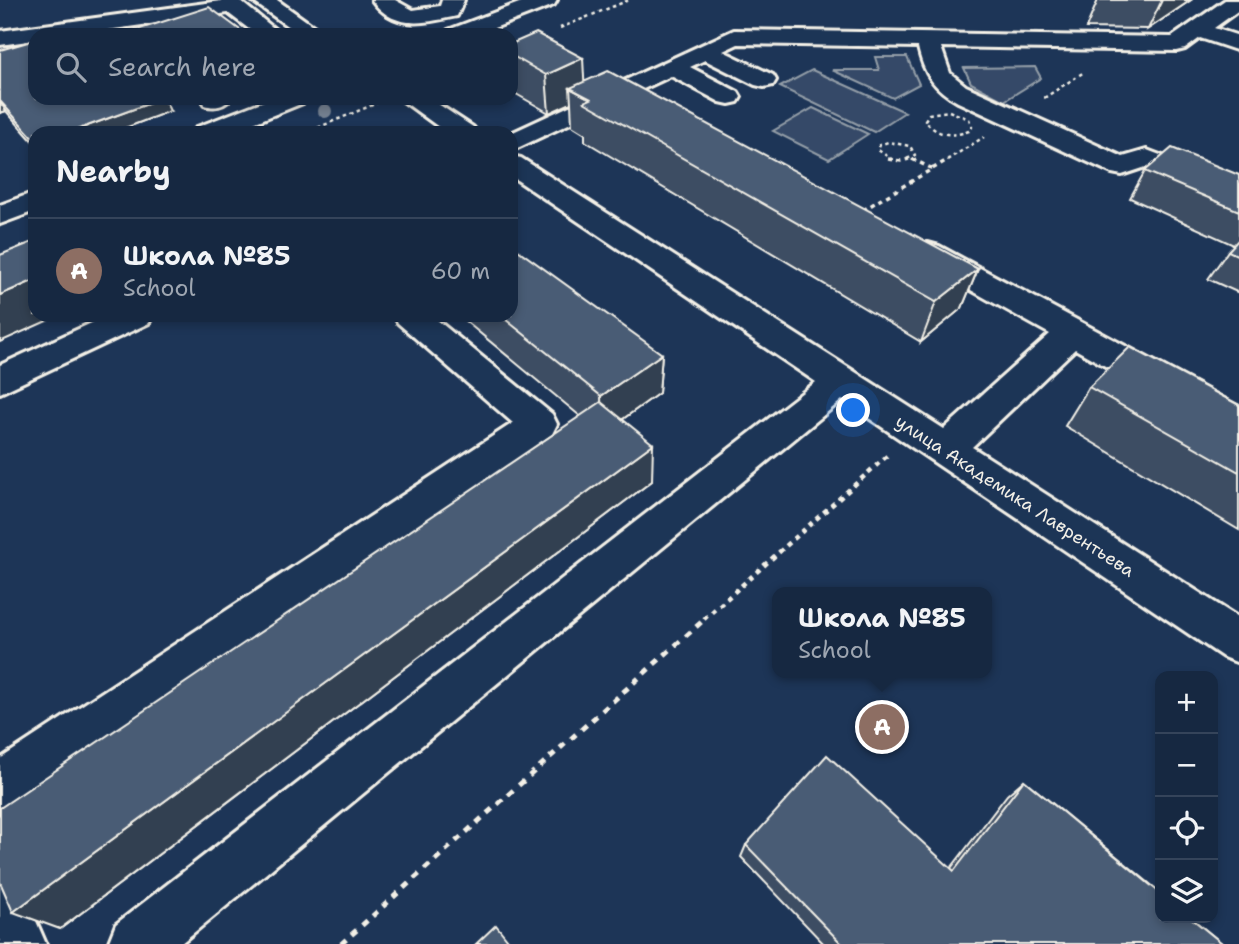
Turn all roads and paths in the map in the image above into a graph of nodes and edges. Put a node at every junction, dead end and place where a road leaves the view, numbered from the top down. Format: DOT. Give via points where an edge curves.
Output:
graph roads {
  1 [pos="262,0"];
  2 [pos="383,0"];
  3 [pos="453,0"];
  4 [pos="546,0"];
  5 [pos="629,0"];
  6 [pos="216,8"];
  7 [pos="1227,15"];
  8 [pos="120,19"];
  9 [pos="63,28"];
  10 [pos="245,28"];
  11 [pos="262,28"];
  12 [pos="304,28"];
  13 [pos="474,28"];
  14 [pos="558,29"];
  15 [pos="28,34"];
  16 [pos="0,38"];
  17 [pos="928,40"];
  18 [pos="1239,44"];
  19 [pos="705,51"];
  20 [pos="671,67"];
  21 [pos="764,80"];
  22 [pos="626,88"];
  23 [pos="729,97"];
  24 [pos="221,105"];
  25 [pos="276,105"];
  26 [pos="373,105"];
  27 [pos="422,105"];
  28 [pos="663,108"];
  29 [pos="238,120"];
  30 [pos="223,126"];
  31 [pos="322,126"];
  32 [pos="454,126"];
  33 [pos="518,140"];
  34 [pos="911,159"];
  35 [pos="518,169"];
  36 [pos="933,169"];
  37 [pos="1239,195"];
  38 [pos="28,204"];
  39 [pos="0,215"];
  40 [pos="904,240"];
  41 [pos="123,322"];
  42 [pos="419,322"];
  43 [pos="1073,332"];
  44 [pos="0,380"];
  45 [pos="841,381"];
  46 [pos="1239,424"];
  47 [pos="945,450"];
  48 [pos="861,477"];
  49 [pos="1239,643"];
  50 [pos="0,788"];
  51 [pos="0,901"];
  52 [pos="18,944"];
  53 [pos="135,944"];
  54 [pos="341,944"];
  1 -- 12 [label="street"];
  2 -- 3 [label="street" via="396,14 413,18 449,11"];
  4 -- 13 [label="street"];
  5 -- 14 [label="path"];
  6 -- 8 [label="street"];
  6 -- 10 [label="street"];
  6 -- 11 [label="street" via="232,6"];
  7 -- 17 [label="street" via="1178,44"];
  7 -- 18 [label="street"];
  8 -- 9 [label="street"];
  15 -- 16 [label="street"];
  17 -- 19 [label="street" via="734,37"];
  17 -- 37 [label="street" via="936,75 967,97 1122,167 1147,159"];
  19 -- 20 [label="street"];
  19 -- 21 [label="street"];
  20 -- 22 [label="street"];
  20 -- 23 [label="street"];
  22 -- 28 [label="street"];
  22 -- 33 [label="street"];
  24 -- 29 [label="street"];
  25 -- 29 [label="street"];
  26 -- 31 [label="path"];
  27 -- 32 [label="street"];
  29 -- 30 [label="street"];
  34 -- 34 [label="path" via="915,152 905,144 888,142 879,148 887,159"];
  34 -- 36 [label="path"];
  35 -- 45 [label="street, улица Академика Лаврентьева"];
  38 -- 39 [label="street"];
  40 -- 43 [label="street"];
  41 -- 44 [label="street"];
  42 -- 50 [label="street" via="539,424"];
  43 -- 46 [label="street"];
  43 -- 47 [label="street"];
  45 -- 47 [label="street, улица Академика Лаврентьева"];
  45 -- 53 [label="street"];
  47 -- 49 [label="street, улица Академика Лаврентьева"];
  48 -- 54 [label="path"];
  51 -- 52 [label="street"];
}
